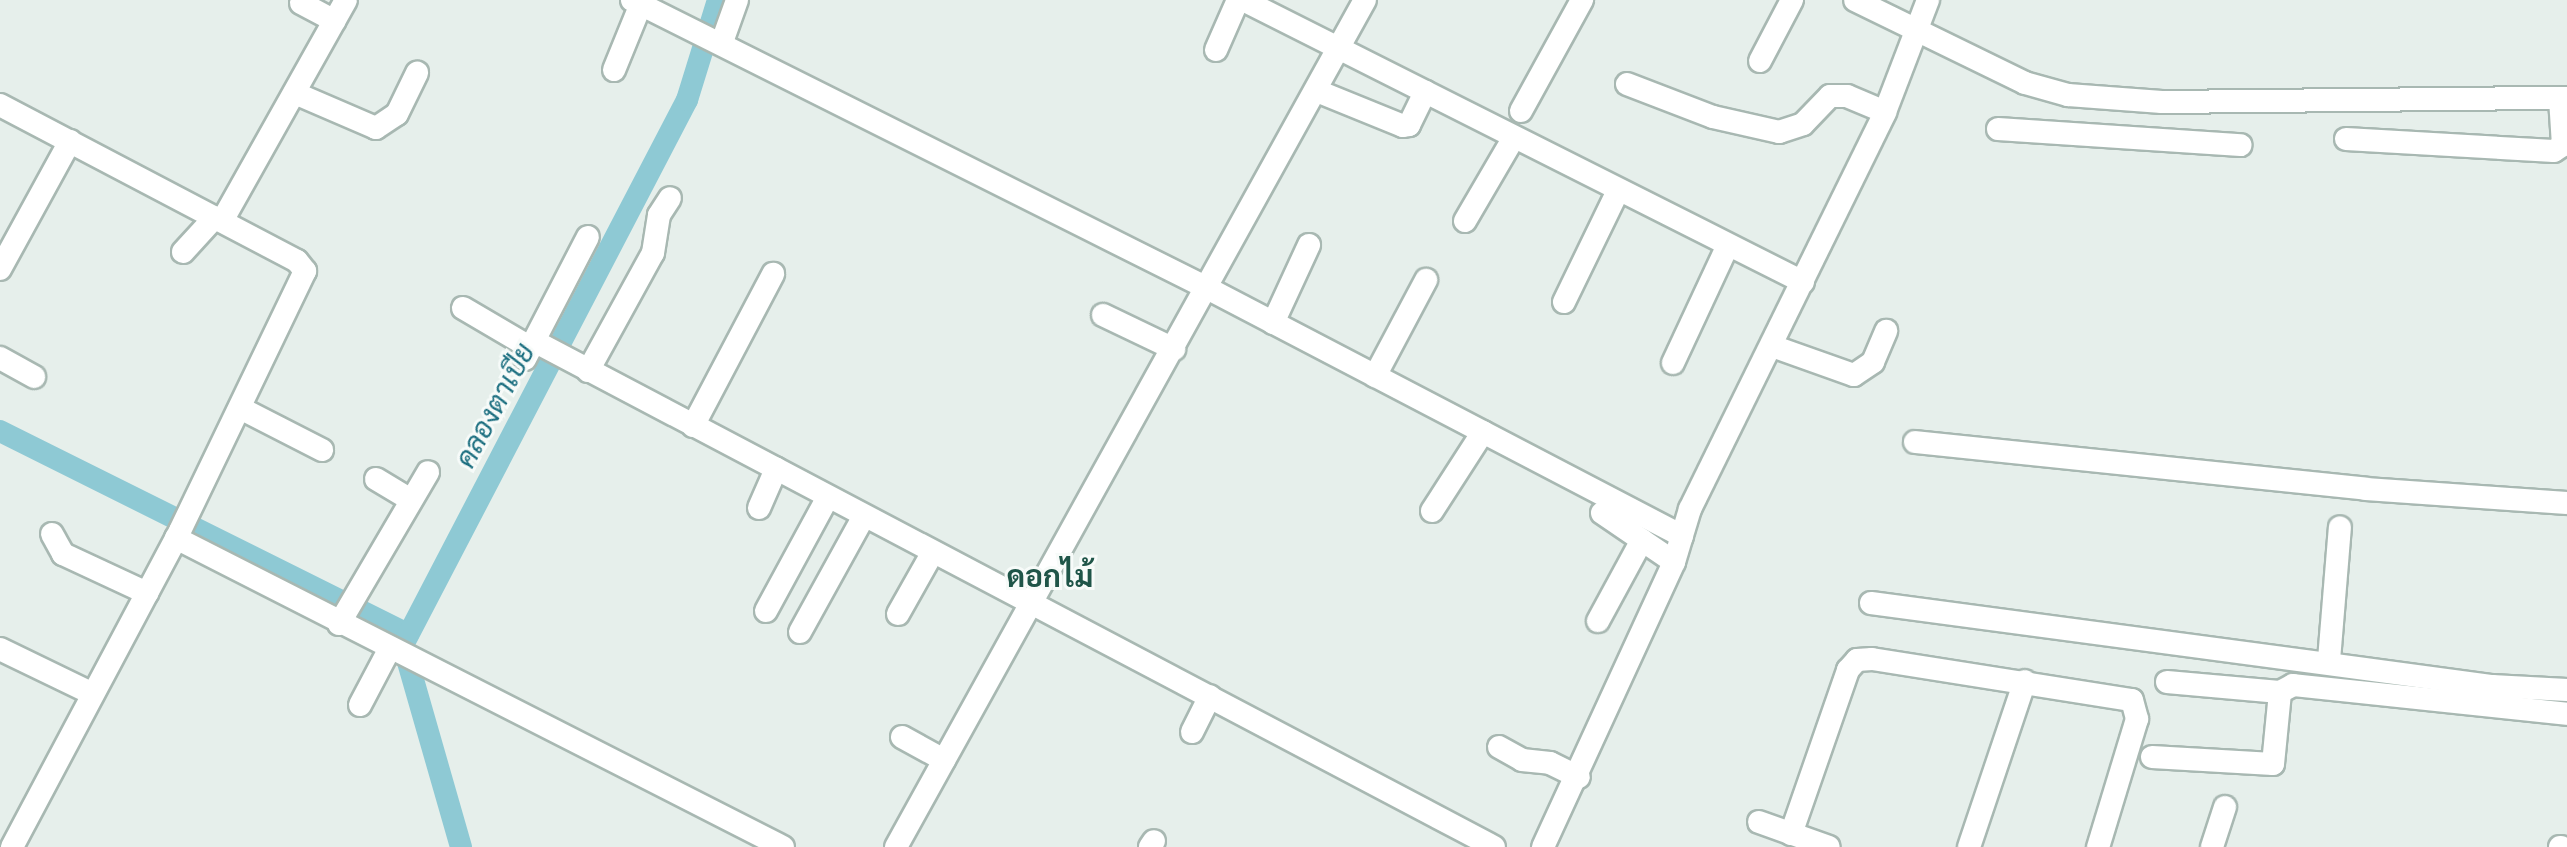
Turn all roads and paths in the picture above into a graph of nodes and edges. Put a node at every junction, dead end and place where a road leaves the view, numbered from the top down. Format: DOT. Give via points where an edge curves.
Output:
graph roads {
  1 [pos="346,0"];
  2 [pos="737,0"];
  3 [pos="1241,0"];
  4 [pos="1365,0"];
  5 [pos="1582,0"];
  6 [pos="1792,0"];
  7 [pos="1855,0"];
  8 [pos="1928,0"];
  9 [pos="301,3"];
  10 [pos="641,4"];
  11 [pos="335,21"];
  12 [pos="1914,30"];
  13 [pos="718,40"];
  14 [pos="1339,47"];
  15 [pos="1216,50"];
  16 [pos="1760,61"];
  17 [pos="614,70"];
  18 [pos="417,73"];
  19 [pos="1627,84"];
  20 [pos="1317,91"];
  21 [pos="1425,92"];
  22 [pos="297,94"];
  23 [pos="2564,98"];
  24 [pos="2138,101"];
  25 [pos="0,105"];
  26 [pos="1521,111"];
  27 [pos="1885,112"];
  28 [pos="1998,129"];
  29 [pos="1514,137"];
  30 [pos="2137,138"];
  31 [pos="2346,139"];
  32 [pos="70,141"];
  33 [pos="2240,145"];
  34 [pos="1618,191"];
  35 [pos="670,198"];
  36 [pos="218,219"];
  37 [pos="1465,221"];
  38 [pos="588,237"];
  39 [pos="1309,245"];
  40 [pos="1728,245"];
  41 [pos="183,252"];
  42 [pos="0,269"];
  43 [pos="773,274"];
  44 [pos="1426,280"];
  45 [pos="1803,282"];
  46 [pos="1207,288"];
  47 [pos="1564,302"];
  48 [pos="463,308"];
  49 [pos="1103,315"];
  50 [pos="1273,323"];
  51 [pos="1886,331"];
  52 [pos="1772,346"];
  53 [pos="533,348"];
  54 [pos="1174,349"];
  55 [pos="0,358"];
  56 [pos="1673,363"];
  57 [pos="588,371"];
  58 [pos="1375,376"];
  59 [pos="34,377"];
  60 [pos="239,415"];
  61 [pos="693,426"];
  62 [pos="1483,432"];
  63 [pos="1915,442"];
  64 [pos="314,453"];
  65 [pos="776,469"];
  66 [pos="428,472"];
  67 [pos="376,479"];
  68 [pos="828,497"];
  69 [pos="411,500"];
  70 [pos="2567,503"];
  71 [pos="759,508"];
  72 [pos="1432,511"];
  73 [pos="1602,513"];
  74 [pos="864,516"];
  75 [pos="2340,527"];
  76 [pos="52,534"];
  77 [pos="178,534"];
  78 [pos="1682,536"];
  79 [pos="1642,540"];
  80 [pos="933,552"];
  81 [pos="1674,562"];
  82 [pos="147,593"];
  83 [pos="1032,603"];
  84 [pos="1871,603"];
  85 [pos="766,611"];
  86 [pos="898,614"];
  87 [pos="342,618"];
  88 [pos="1598,621"];
  89 [pos="800,632"];
  90 [pos="0,649"];
  91 [pos="397,654"];
  92 [pos="2329,660"];
  93 [pos="2025,681"];
  94 [pos="2167,682"];
  95 [pos="2567,690"];
  96 [pos="2280,692"];
  97 [pos="93,694"];
  98 [pos="1210,696"];
  99 [pos="360,705"];
  100 [pos="2567,714"];
  101 [pos="1192,732"];
  102 [pos="902,737"];
  103 [pos="1499,747"];
  104 [pos="2152,757"];
  105 [pos="944,760"];
  106 [pos="1579,777"];
  107 [pos="2225,807"];
  108 [pos="1759,822"];
  109 [pos="1791,834"];
  110 [pos="12,847"];
  111 [pos="783,847"];
  112 [pos="896,847"];
  113 [pos="1494,847"];
  114 [pos="1543,847"];
  115 [pos="1829,847"];
  116 [pos="1969,847"];
  117 [pos="2098,847"];
  118 [pos="2212,847"];
  1 -- 11 [label="street"];
  2 -- 13 [label="street"];
  3 -- 14 [label="street"];
  3 -- 15 [label="street"];
  4 -- 14 [label="street"];
  5 -- 26 [label="street"];
  6 -- 16 [label="street"];
  7 -- 12 [label="street"];
  8 -- 12 [label="street"];
  9 -- 11 [label="street"];
  10 -- 13 [label="street"];
  10 -- 17 [label="street"];
  11 -- 22 [label="street"];
  12 -- 24 [label="street" via="2025,83 2068,95"];
  12 -- 27 [label="street"];
  13 -- 46 [label="street"];
  14 -- 20 [label="street"];
  14 -- 21 [label="street"];
  18 -- 22 [label="street" via="397,114 376,128"];
  19 -- 27 [label="street" via="1713,117 1779,132 1803,124 1830,96 1847,96"];
  20 -- 21 [label="street" via="1403,126 1409,125"];
  20 -- 46 [label="street"];
  21 -- 29 [label="street"];
  22 -- 36 [label="street"];
  23 -- 24 [label="street"];
  23 -- 31 [label="street" via="2563,145 2554,151"];
  24 -- 30 [label="street"];
  25 -- 32 [label="street"];
  27 -- 45 [label="street"];
  28 -- 30 [label="street"];
  29 -- 34 [label="street"];
  29 -- 37 [label="street"];
  30 -- 33 [label="street"];
  32 -- 36 [label="street"];
  32 -- 42 [label="street"];
  34 -- 40 [label="street"];
  34 -- 47 [label="street"];
  35 -- 57 [label="street" via="659,215 653,253"];
  36 -- 41 [label="street"];
  36 -- 60 [label="street" via="297,261 305,271"];
  38 -- 53 [label="street"];
  39 -- 50 [label="street"];
  40 -- 45 [label="street"];
  40 -- 56 [label="street"];
  43 -- 61 [label="street"];
  44 -- 58 [label="street"];
  45 -- 52 [label="street"];
  46 -- 50 [label="street"];
  46 -- 54 [label="street"];
  48 -- 53 [label="street"];
  49 -- 54 [label="street"];
  50 -- 58 [label="street"];
  51 -- 52 [label="street" via="1873,362 1854,375"];
  52 -- 78 [label="street" via="1690,509"];
  53 -- 57 [label="street"];
  54 -- 83 [label="street"];
  55 -- 59 [label="street"];
  57 -- 61 [label="street"];
  58 -- 62 [label="street"];
  60 -- 64 [label="street"];
  60 -- 77 [label="street"];
  61 -- 65 [label="street"];
  62 -- 72 [label="street"];
  62 -- 78 [label="street"];
  63 -- 70 [label="street" via="2366,489"];
  65 -- 68 [label="street"];
  65 -- 71 [label="street"];
  66 -- 69 [label="street"];
  67 -- 69 [label="street"];
  68 -- 74 [label="street"];
  68 -- 85 [label="street"];
  69 -- 87 [label="street"];
  73 -- 79 [label="street"];
  74 -- 80 [label="street"];
  74 -- 89 [label="street"];
  75 -- 92 [label="street"];
  76 -- 82 [label="street" via="63,554"];
  77 -- 82 [label="street"];
  77 -- 87 [label="street"];
  78 -- 81 [label="street"];
  79 -- 81 [label="street"];
  79 -- 88 [label="street"];
  80 -- 83 [label="street"];
  80 -- 86 [label="street"];
  81 -- 106 [label="street"];
  82 -- 97 [label="street"];
  83 -- 98 [label="street"];
  83 -- 105 [label="street"];
  84 -- 92 [label="street"];
  87 -- 91 [label="street"];
  90 -- 97 [label="street"];
  91 -- 99 [label="street"];
  91 -- 111 [label="street"];
  92 -- 95 [label="street" via="2492,686"];
  93 -- 109 [label="street" via="1857,660 1848,670"];
  93 -- 116 [label="street"];
  93 -- 117 [label="street" via="2137,704"];
  94 -- 96 [label="street"];
  96 -- 100 [label="street" via="2312,684 2471,707"];
  96 -- 104 [label="street" via="2273,764"];
  97 -- 110 [label="street"];
  98 -- 101 [label="street"];
  98 -- 113 [label="street"];
  102 -- 105 [label="street"];
  103 -- 106 [label="street" via="1522,760 1550,763"];
  105 -- 112 [label="street"];
  106 -- 114 [label="street"];
  107 -- 118 [label="street"];
  108 -- 109 [label="street"];
  109 -- 115 [label="street"];
}
